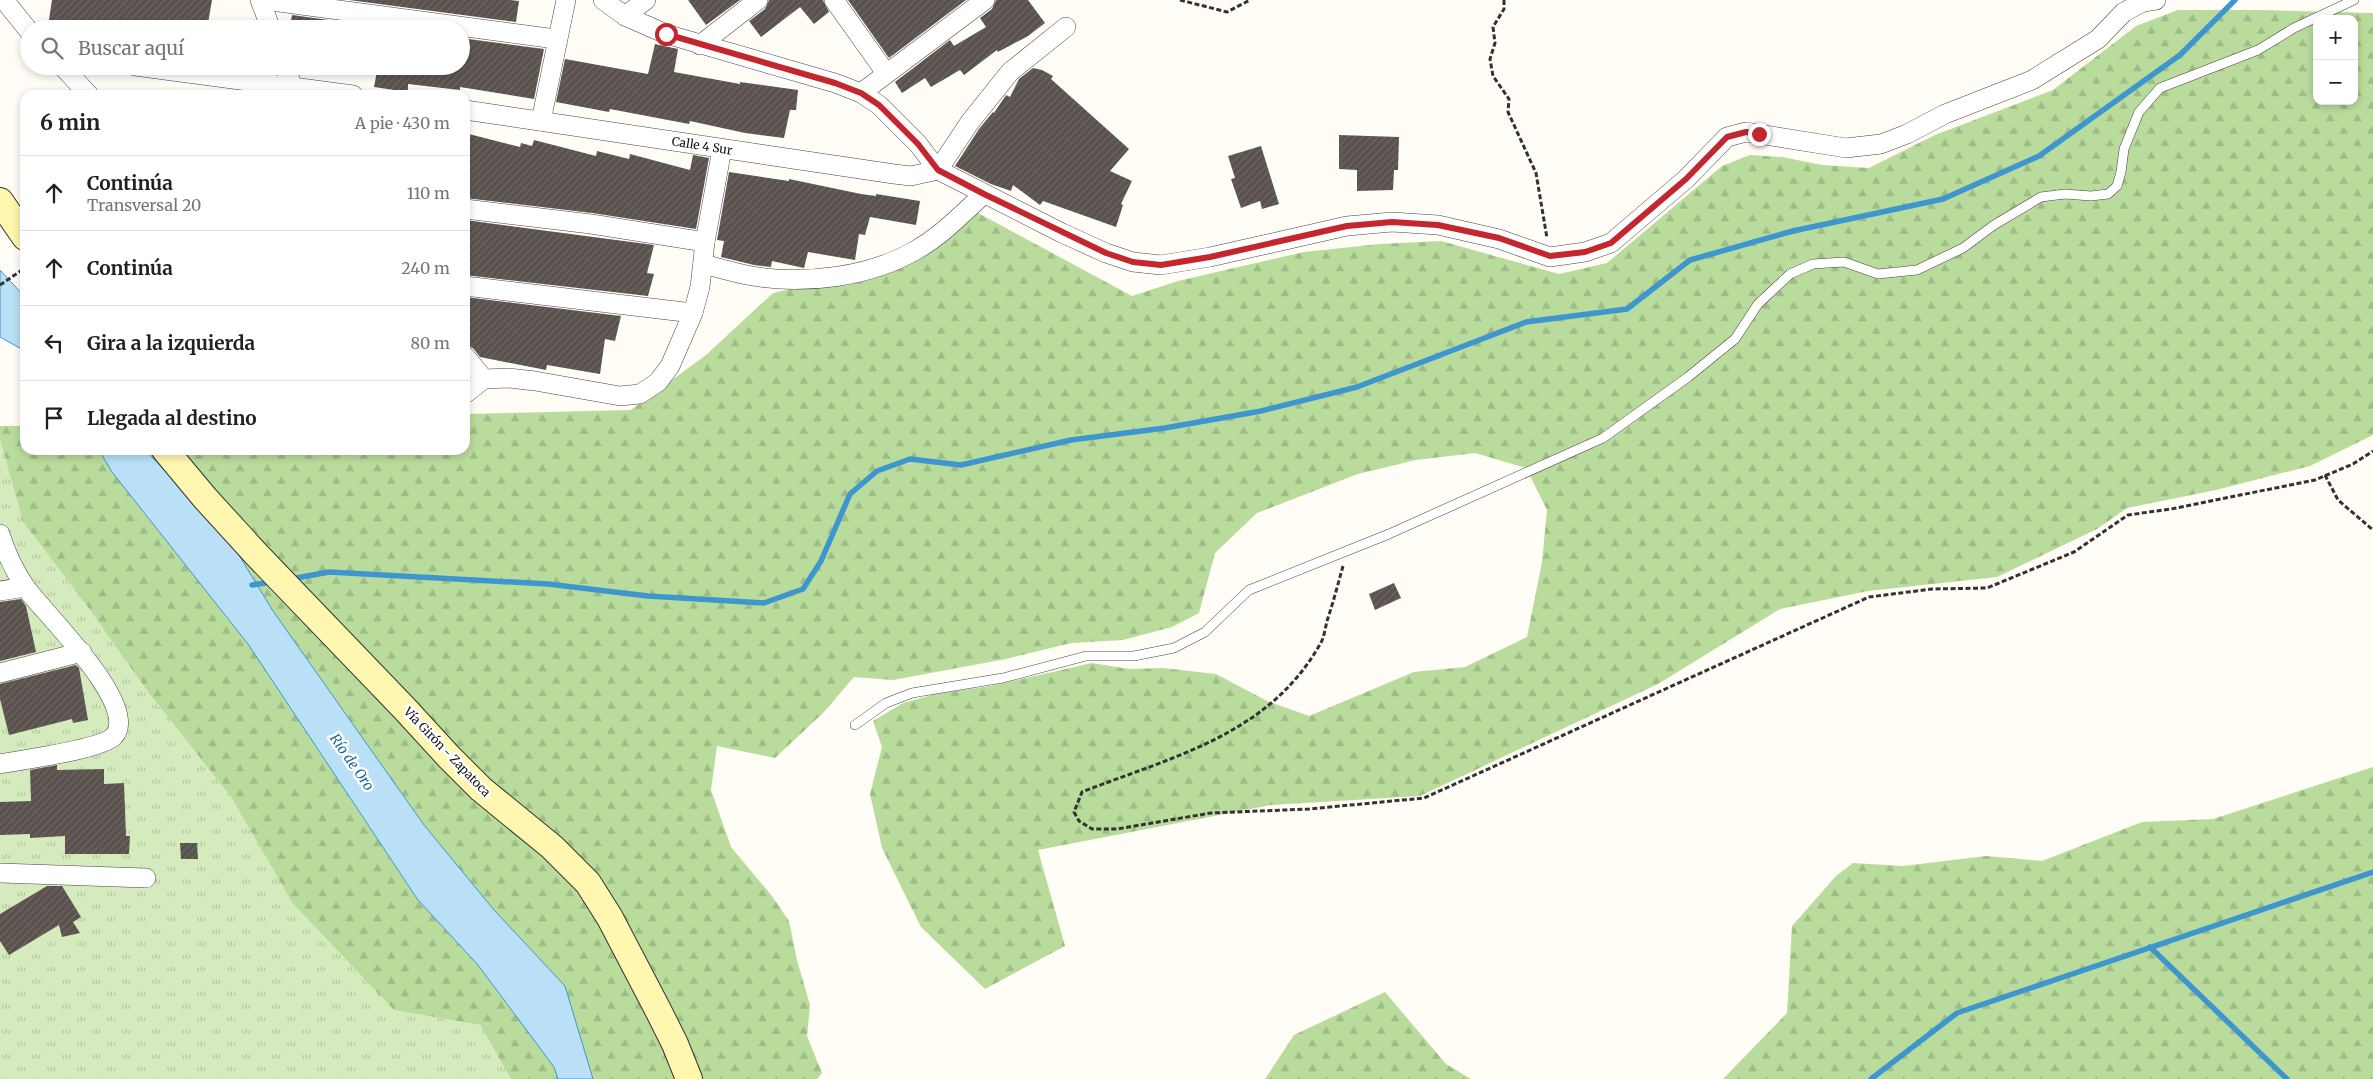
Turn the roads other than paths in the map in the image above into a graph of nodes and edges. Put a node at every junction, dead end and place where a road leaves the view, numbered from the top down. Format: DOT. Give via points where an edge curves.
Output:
graph roads {
  1 [pos="4,0"];
  2 [pos="260,0"];
  3 [pos="264,0"];
  4 [pos="566,0"];
  5 [pos="603,0"];
  6 [pos="646,0"];
  7 [pos="758,0"];
  8 [pos="834,0"];
  9 [pos="985,0"];
  10 [pos="2156,0"];
  11 [pos="2354,0"];
  12 [pos="625,16"];
  13 [pos="20,20"];
  14 [pos="268,20"];
  15 [pos="414,20"];
  16 [pos="1066,27"];
  17 [pos="470,28"];
  18 [pos="556,39"];
  19 [pos="700,45"];
  20 [pos="886,74"];
  21 [pos="70,75"];
  22 [pos="193,75"];
  23 [pos="289,75"];
  24 [pos="84,90"];
  25 [pos="289,90"];
  26 [pos="295,90"];
  27 [pos="861,93"];
  28 [pos="470,111"];
  29 [pos="541,121"];
  30 [pos="722,149"];
  31 [pos="938,170"];
  32 [pos="984,194"];
  33 [pos="0,201"];
  34 [pos="470,210"];
  35 [pos="20,230"];
  36 [pos="705,242"];
  37 [pos="703,264"];
  38 [pos="470,287"];
  39 [pos="693,313"];
  40 [pos="470,362"];
  41 [pos="484,379"];
  42 [pos="470,390"];
  43 [pos="169,455"];
  44 [pos="0,534"];
  45 [pos="25,587"];
  46 [pos="0,592"];
  47 [pos="82,652"];
  48 [pos="0,672"];
  49 [pos="855,725"];
  50 [pos="0,764"];
  51 [pos="0,874"];
  52 [pos="146,878"];
  53 [pos="689,1079"];
  1 -- 13 [label="street"];
  2 -- 14 [label="street"];
  3 -- 15 [label="street"];
  4 -- 18 [label="street"];
  5 -- 12 [label="street"];
  6 -- 12 [label="street"];
  7 -- 19 [label="street"];
  8 -- 20 [label="street"];
  9 -- 20 [label="street"];
  10 -- 32 [label="street" via="2143,2 2124,12 2098,39 2032,80 1945,114 1881,144 1846,148 1746,132 1727,137 1686,179 1611,243 1585,252 1550,256 1499,238 1438,225 1392,222 1347,226 1161,265 1133,262 1106,253"];
  11 -- 49 [label="lane" via="2294,28 2258,50 2160,88 2139,112 2124,149 2117,186 2108,194 2041,197 1963,248 1917,270 1878,274 1844,262 1813,264 1790,274 1758,304 1735,339 1603,438 1348,551 1249,590 1205,632 1174,648 1134,656 1086,656 1003,678 912,693 886,703"];
  12 -- 19 [label="street"];
  16 -- 31 [label="street" via="1010,72 970,122"];
  17 -- 18 [label="street"];
  18 -- 29 [label="street"];
  19 -- 27 [label="street"];
  20 -- 27 [label="street"];
  21 -- 24 [label="street"];
  22 -- 25 [label="street"];
  23 -- 26 [label="street"];
  27 -- 31 [label="street" via="898,122"];
  28 -- 29 [label="street, Calle 4 Sur"];
  29 -- 30 [label="street, Calle 4 Sur"];
  30 -- 31 [label="street, Calle 4 Sur" via="902,175 928,174"];
  30 -- 36 [label="street"];
  31 -- 32 [label="street"];
  32 -- 37 [label="street" via="946,229 882,266 795,279 752,276"];
  33 -- 35 [label="main road"];
  34 -- 36 [label="street"];
  36 -- 37 [label="street"];
  37 -- 39 [label="street"];
  38 -- 39 [label="street"];
  39 -- 41 [label="street" via="670,366 658,382 640,394 620,396 526,380"];
  40 -- 41 [label="street"];
  41 -- 42 [label="street"];
  43 -- 53 [label="main road, Vía Girón - Zapatoca" via="257,555 481,789 552,848 588,883 610,918 676,1044"];
  44 -- 45 [label="street" via="6,553"];
  45 -- 46 [label="street"];
  45 -- 47 [label="street"];
  47 -- 48 [label="street"];
  47 -- 50 [label="street" via="118,710 119,725 115,736 58,754"];
  51 -- 52 [label="street"];
}
